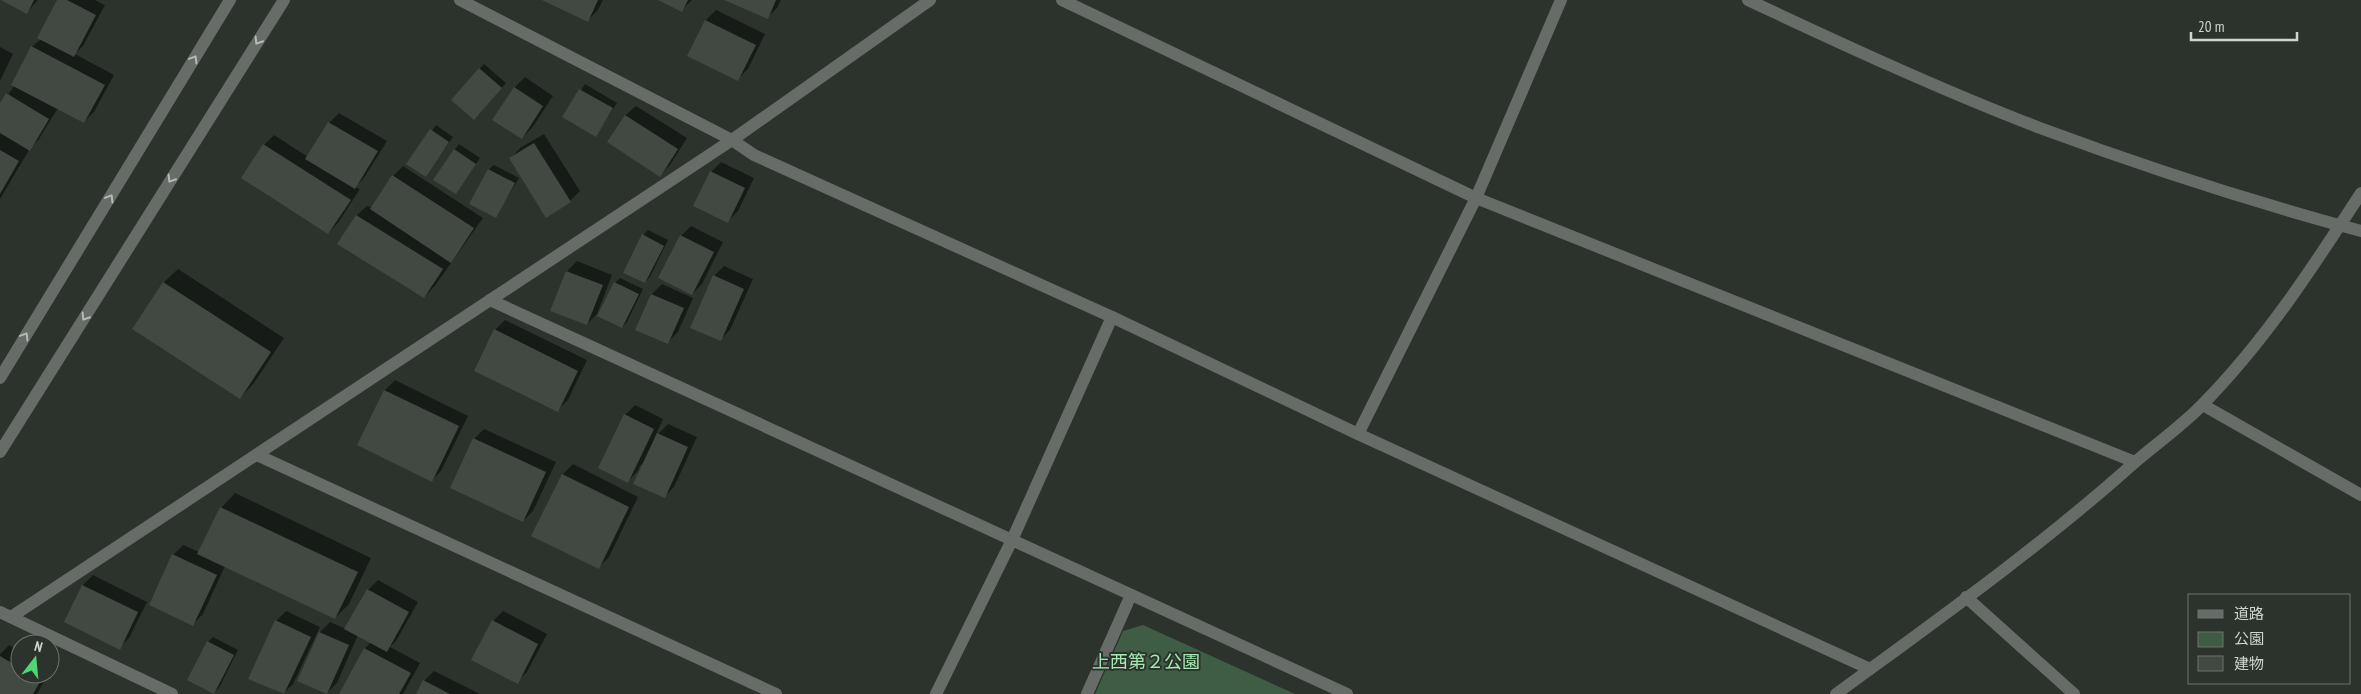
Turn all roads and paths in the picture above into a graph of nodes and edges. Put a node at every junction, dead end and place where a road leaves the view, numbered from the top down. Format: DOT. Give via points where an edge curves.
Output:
graph roads {
  1 [pos="230,0"];
  2 [pos="284,0"];
  3 [pos="460,0"];
  4 [pos="930,0"];
  5 [pos="1062,0"];
  6 [pos="1561,0"];
  7 [pos="1748,0"];
  8 [pos="732,140"];
  9 [pos="2361,193"];
  10 [pos="1476,198"];
  11 [pos="2340,226"];
  12 [pos="2361,232"];
  13 [pos="490,300"];
  14 [pos="1112,317"];
  15 [pos="0,378"];
  16 [pos="2203,405"];
  17 [pos="1358,434"];
  18 [pos="0,452"];
  19 [pos="257,455"];
  20 [pos="2135,462"];
  21 [pos="2361,495"];
  22 [pos="1012,540"];
  23 [pos="1131,595"];
  24 [pos="1966,597"];
  25 [pos="6,615"];
  26 [pos="1870,668"];
  27 [pos="146,689"];
  28 [pos="172,694"];
  29 [pos="776,694"];
  30 [pos="936,694"];
  31 [pos="1087,694"];
  32 [pos="1347,694"];
  33 [pos="1836,694"];
  34 [pos="2074,694"];
  15 -- 1 [label="street, one-way"];
  2 -- 18 [label="street, one-way"];
  3 -- 8 [label="street"];
  4 -- 8 [label="street"];
  5 -- 10 [label="street"];
  6 -- 10 [label="street"];
  7 -- 11 [label="street" via="1879,61 2039,127 2122,158"];
  8 -- 13 [label="street"];
  8 -- 14 [label="street" via="754,155"];
  9 -- 11 [label="street"];
  10 -- 17 [label="street"];
  10 -- 20 [label="street"];
  11 -- 12 [label="street"];
  11 -- 16 [label="street" via="2292,297"];
  13 -- 19 [label="street"];
  13 -- 22 [label="street"];
  14 -- 17 [label="street"];
  14 -- 22 [label="street"];
  16 -- 20 [label="street"];
  16 -- 21 [label="street"];
  17 -- 26 [label="street"];
  19 -- 25 [label="street"];
  19 -- 29 [label="street"];
  20 -- 24 [label="street" via="2105,491 2034,548"];
  22 -- 23 [label="street"];
  22 -- 30 [label="street"];
  23 -- 31 [label="street"];
  23 -- 32 [label="street"];
  24 -- 26 [label="street"];
  24 -- 34 [label="street"];
  25 -- 27 [label="street"];
  26 -- 33 [label="street"];
  27 -- 28 [label="street"];
}
